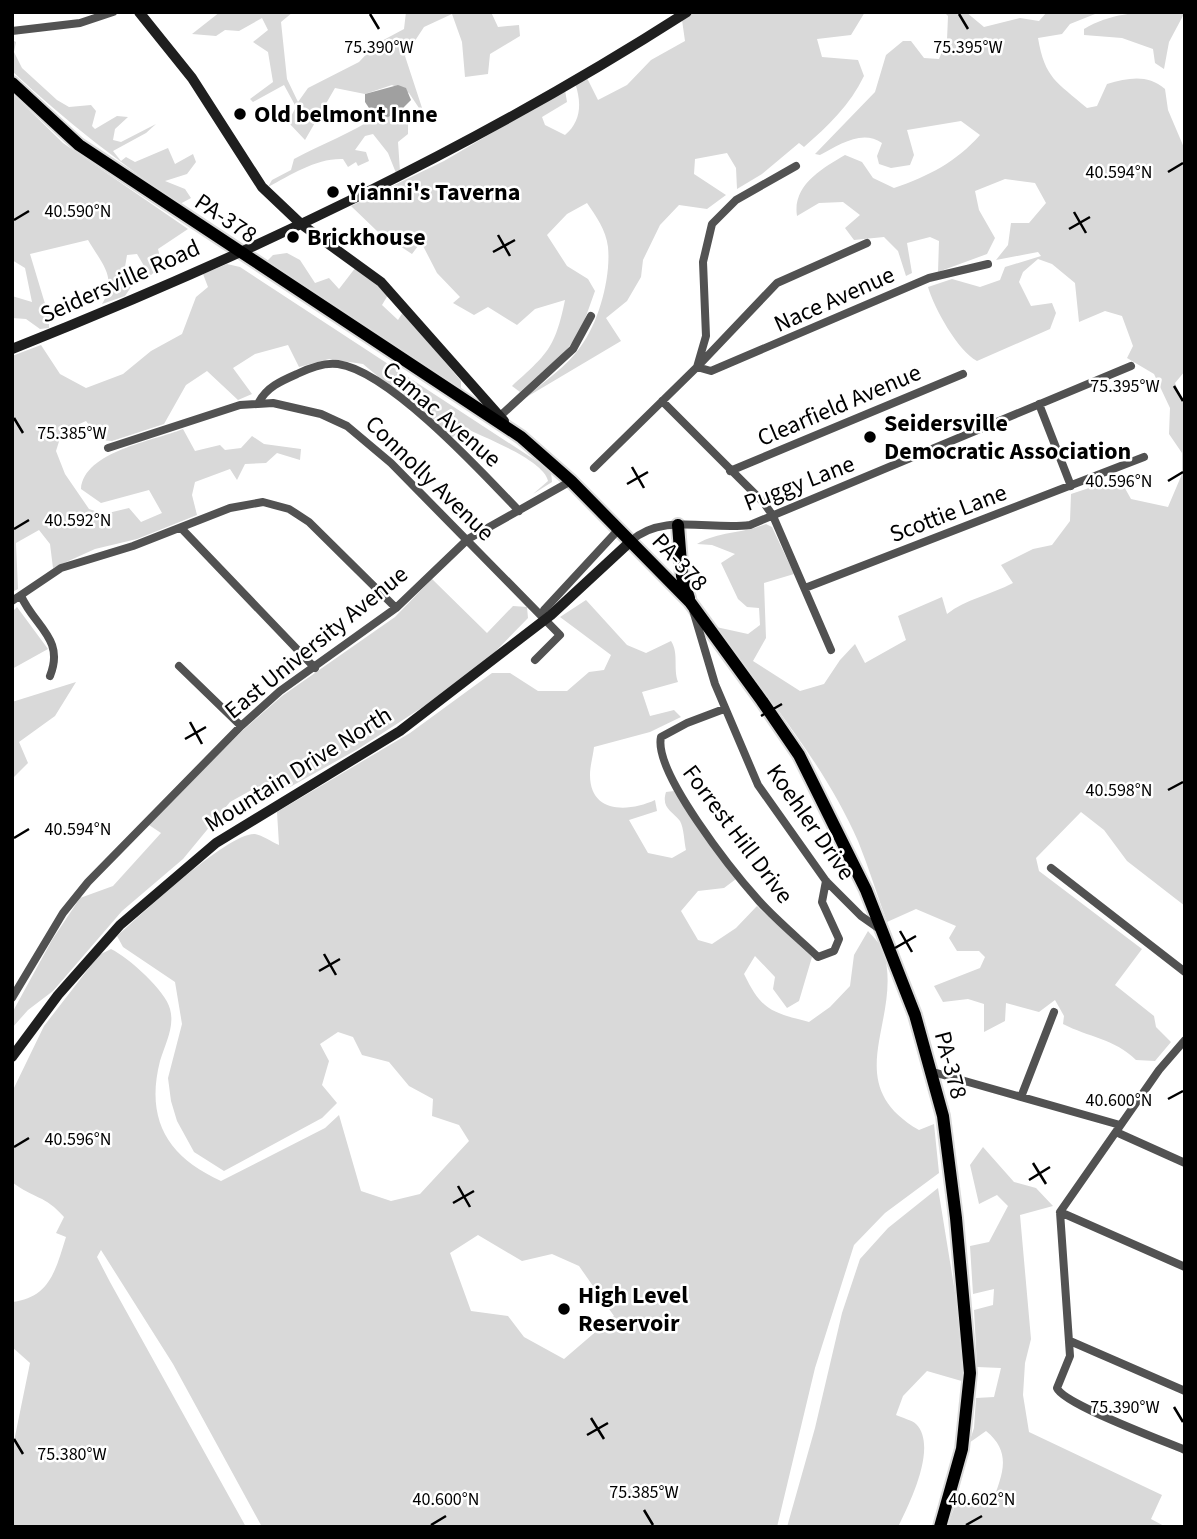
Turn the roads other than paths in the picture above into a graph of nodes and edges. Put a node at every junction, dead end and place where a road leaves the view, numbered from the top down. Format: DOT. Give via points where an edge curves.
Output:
graph roads {
  1 [pos="113,12"];
  2 [pos="139,12"];
  3 [pos="687,12"];
  4 [pos="12,31"];
  5 [pos="12,83"];
  6 [pos="796,166"];
  7 [pos="301,224"];
  8 [pos="867,243"];
  9 [pos="238,252"];
  10 [pos="988,264"];
  11 [pos="591,316"];
  12 [pos="12,349"];
  13 [pos="1131,366"];
  14 [pos="697,367"];
  15 [pos="963,374"];
  16 [pos="662,401"];
  17 [pos="259,402"];
  18 [pos="1039,404"];
  19 [pos="499,417"];
  20 [pos="521,437"];
  21 [pos="108,448"];
  22 [pos="1144,457"];
  23 [pos="594,468"];
  24 [pos="730,471"];
  25 [pos="571,481"];
  26 [pos="1071,486"];
  27 [pos="519,511"];
  28 [pos="773,516"];
  29 [pos="678,525"];
  30 [pos="181,528"];
  31 [pos="619,528"];
  32 [pos="468,539"];
  33 [pos="631,541"];
  34 [pos="805,588"];
  35 [pos="21,596"];
  36 [pos="12,601"];
  37 [pos="690,602"];
  38 [pos="396,608"];
  39 [pos="544,617"];
  40 [pos="831,650"];
  41 [pos="535,660"];
  42 [pos="179,666"];
  43 [pos="315,668"];
  44 [pos="50,677"];
  45 [pos="724,709"];
  46 [pos="241,726"];
  47 [pos="1051,868"];
  48 [pos="826,881"];
  49 [pos="881,930"];
  50 [pos="1185,972"];
  51 [pos="12,998"];
  52 [pos="1055,1012"];
  53 [pos="1185,1041"];
  54 [pos="12,1057"];
  55 [pos="933,1072"];
  56 [pos="1021,1097"];
  57 [pos="1118,1128"];
  58 [pos="1185,1163"];
  59 [pos="1060,1212"];
  60 [pos="1185,1267"];
  61 [pos="1070,1341"];
  62 [pos="1185,1391"];
  63 [pos="1185,1450"];
  64 [pos="940,1527"];
  1 -- 4 [label="street" via="80,23"];
  2 -- 7 [label="street" via="192,78 262,187"];
  3 -- 7 [label="street, Seidersville Road" via="439,156"];
  5 -- 9 [label="main road, PA-378" via="79,145"];
  6 -- 14 [label="street" via="736,200 712,224 702,262 706,336"];
  7 -- 9 [label="street, Seidersville Road"];
  7 -- 19 [label="street" via="381,282"];
  8 -- 14 [label="street" via="777,283"];
  9 -- 12 [label="street, Seidersville Road"];
  9 -- 20 [label="main road, PA-378"];
  10 -- 14 [label="street, Nace Avenue" via="929,278 711,371"];
  11 -- 19 [label="street" via="573,349"];
  13 -- 18 [label="street, Puggy Lane"];
  14 -- 16 [label="street"];
  15 -- 24 [label="street, Clearfield Avenue"];
  16 -- 23 [label="street"];
  16 -- 24 [label="street"];
  17 -- 21 [label="street, Connolly Avenue" via="232,406"];
  17 -- 27 [label="street, Camac Avenue" via="265,391 283,380 325,364 366,372 407,402"];
  17 -- 32 [label="street, Connolly Avenue" via="306,408 347,426 395,466"];
  18 -- 26 [label="street"];
  18 -- 28 [label="street, Puggy Lane"];
  19 -- 20 [label="street"];
  20 -- 25 [label="main road, PA-378"];
  22 -- 26 [label="street, Scottie Lane"];
  24 -- 28 [label="street"];
  25 -- 27 [label="street, East University Avenue"];
  25 -- 31 [label="main road, PA-378"];
  26 -- 34 [label="street, Scottie Lane"];
  27 -- 32 [label="street, East University Avenue"];
  28 -- 29 [label="street, Puggy Lane" via="737,527"];
  28 -- 34 [label="street"];
  29 -- 33 [label="street, Puggy Lane" via="647,530"];
  29 -- 37 [label="main road" via="682,576"];
  30 -- 35 [label="street" via="61,568"];
  30 -- 38 [label="street" via="252,503 289,509 317,528"];
  30 -- 43 [label="street"];
  31 -- 33 [label="main road, PA-378"];
  31 -- 39 [label="street" via="544,610"];
  32 -- 38 [label="street, East University Avenue"];
  32 -- 39 [label="street, Connolly Avenue"];
  33 -- 37 [label="main road, PA-378"];
  33 -- 39 [label="street, Mountain Drive North"];
  34 -- 40 [label="street"];
  35 -- 36 [label="street"];
  35 -- 44 [label="street" via="54,647"];
  37 -- 45 [label="street, Koehler Drive"];
  37 -- 49 [label="main road, PA-378" via="799,755"];
  38 -- 43 [label="street, East University Avenue"];
  39 -- 41 [label="street" via="560,635"];
  39 -- 54 [label="street, Mountain Drive North" via="400,731 216,843 120,925 58,995"];
  42 -- 46 [label="street"];
  43 -- 46 [label="street, East University Avenue"];
  45 -- 48 [label="street, Koehler Drive" via="758,785"];
  45 -- 48 [label="street, Forrest Hill Drive" via="661,737 669,778 760,901 818,957 834,951 839,939 822,902"];
  46 -- 51 [label="street, East University Avenue" via="88,882 63,913"];
  47 -- 50 [label="street"];
  48 -- 49 [label="street, Koehler Drive"];
  49 -- 55 [label="main road, PA-378"];
  52 -- 56 [label="street"];
  53 -- 57 [label="street"];
  55 -- 56 [label="street"];
  55 -- 64 [label="main road, PA-378" via="956,1218 969,1402 956,1479"];
  56 -- 57 [label="street"];
  57 -- 58 [label="street"];
  57 -- 59 [label="street"];
  59 -- 60 [label="street"];
  59 -- 61 [label="street"];
  61 -- 62 [label="street"];
  61 -- 63 [label="street" via="1059,1394"];
}
